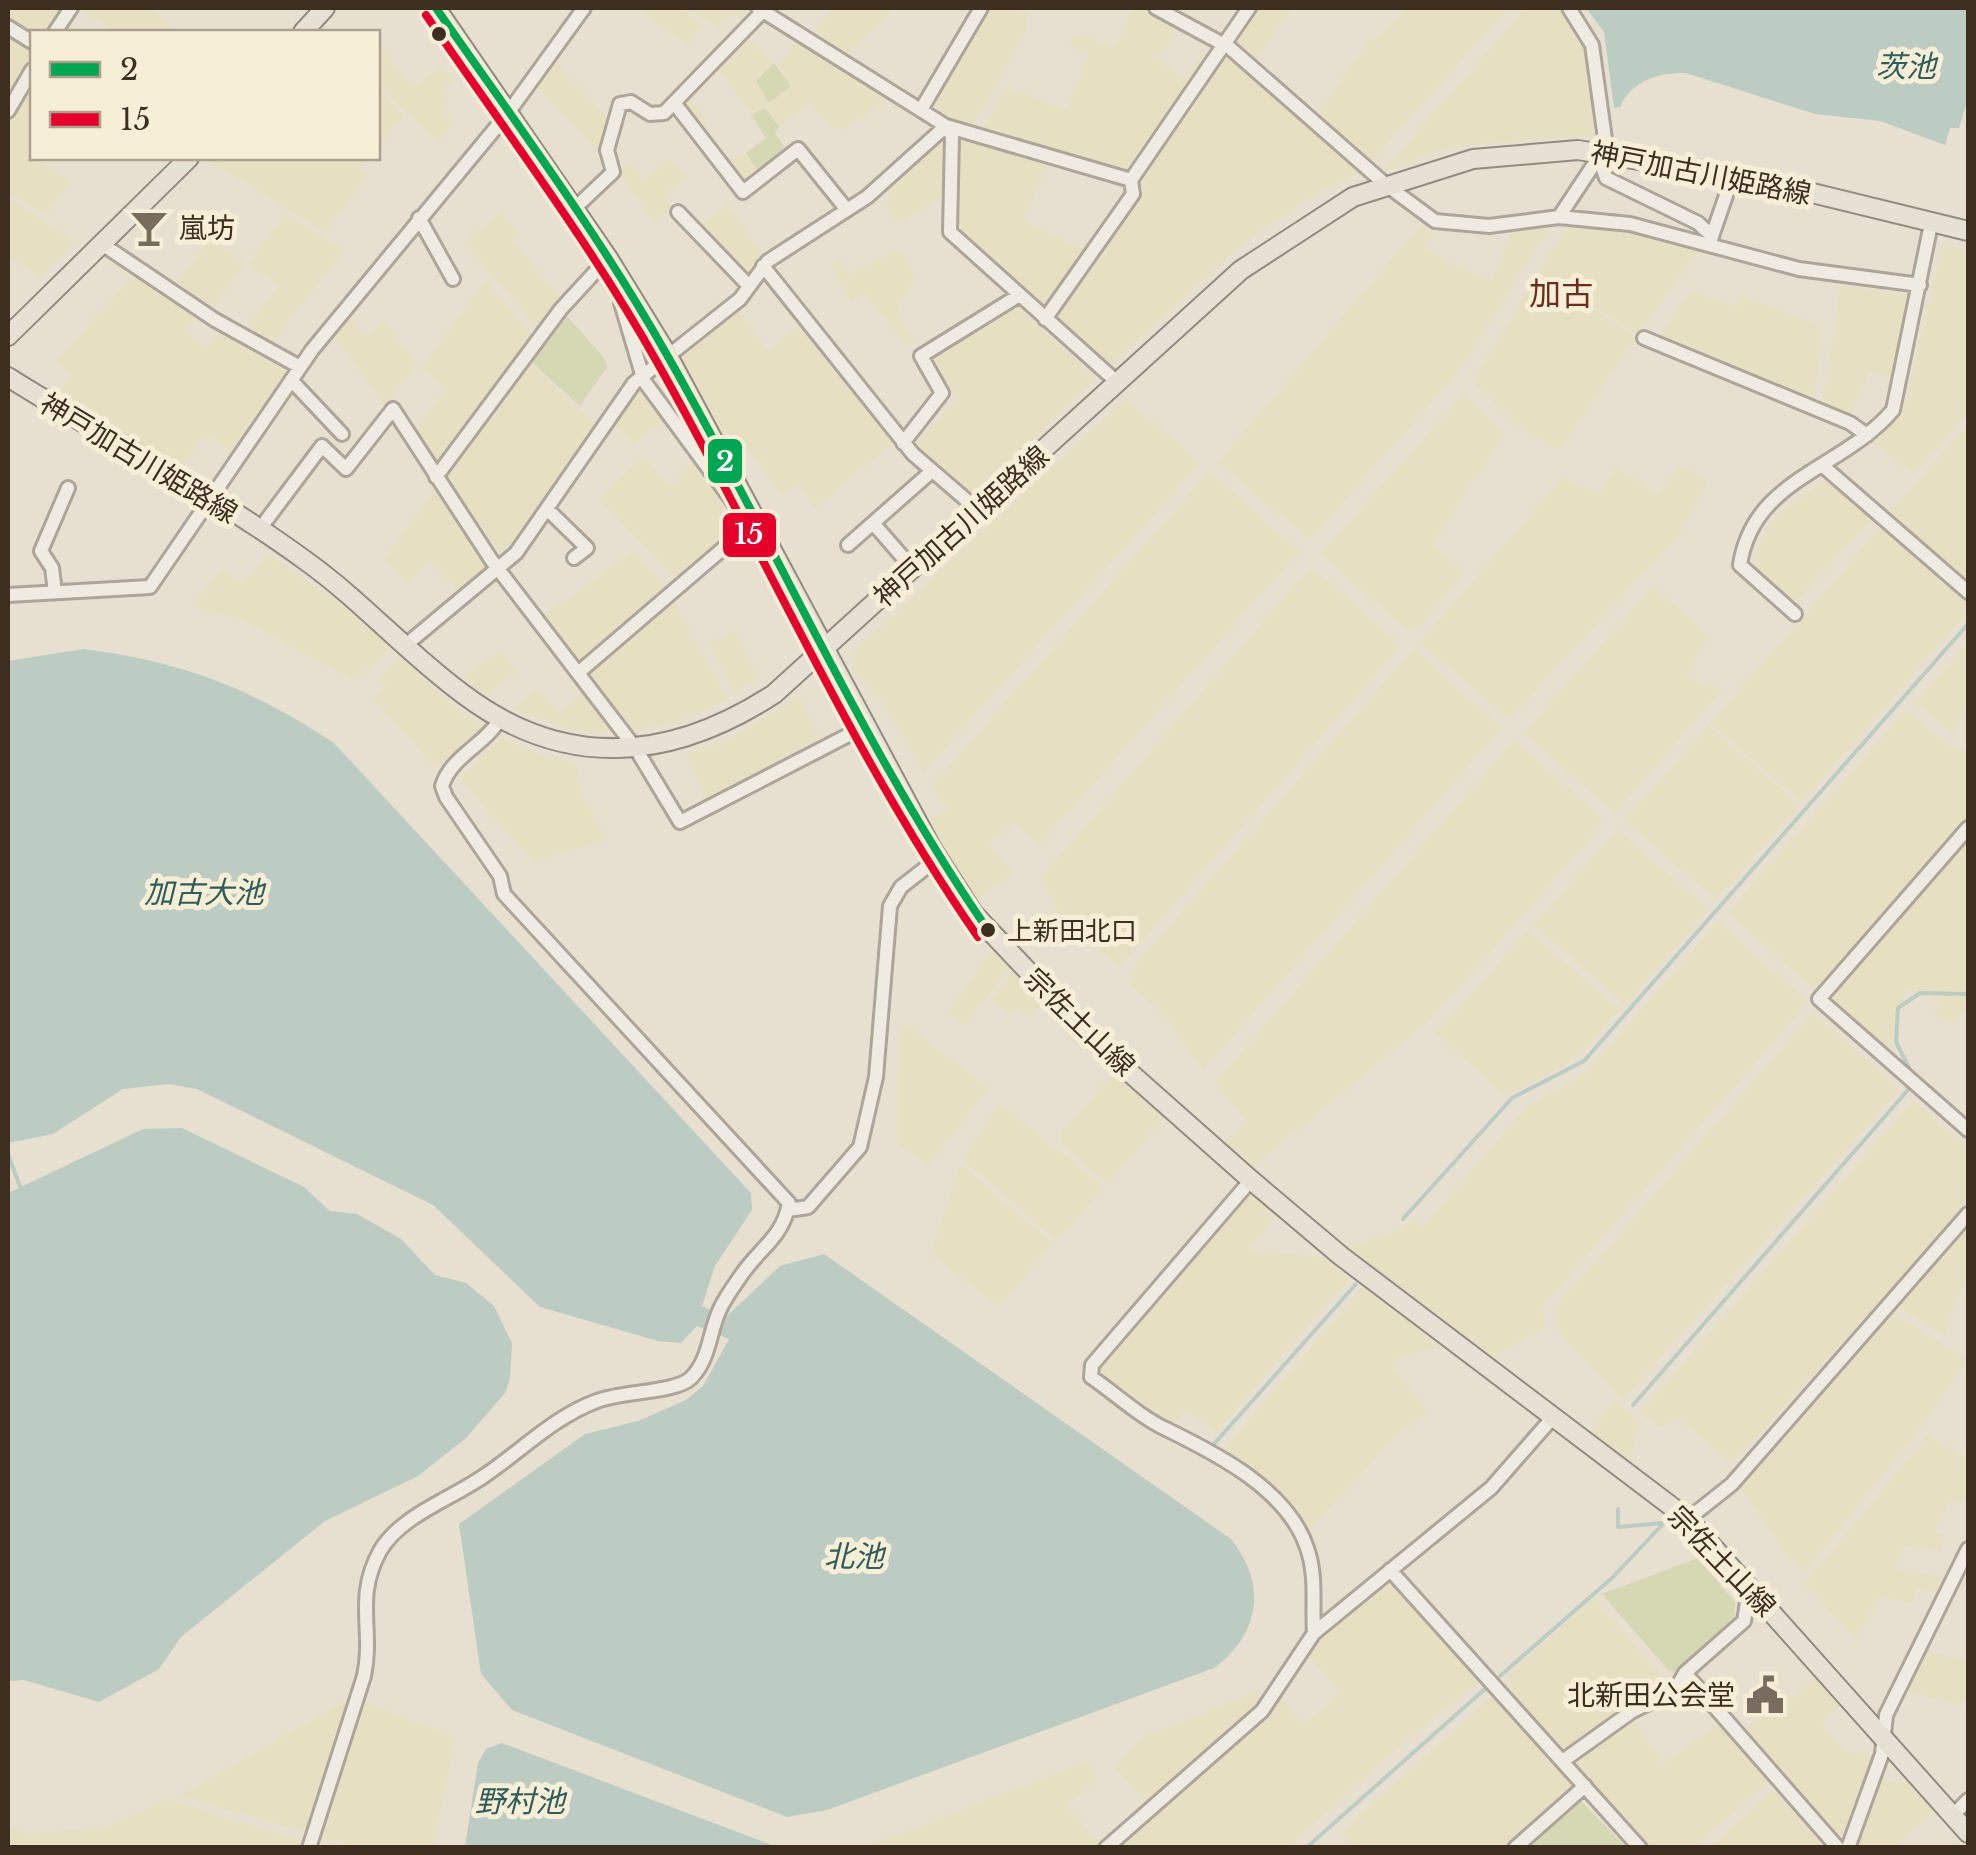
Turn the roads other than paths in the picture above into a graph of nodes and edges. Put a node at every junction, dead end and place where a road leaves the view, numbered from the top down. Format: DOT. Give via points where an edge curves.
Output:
graph roads {
  1 [pos="71,8"];
  2 [pos="325,8"];
  3 [pos="436,8"];
  4 [pos="584,8"];
  5 [pos="980,8"];
  6 [pos="1156,8"];
  7 [pos="1249,8"];
  8 [pos="1569,8"];
  9 [pos="760,10"];
  10 [pos="8,27"];
  11 [pos="56,30"];
  12 [pos="306,30"];
  13 [pos="30,41"];
  14 [pos="1224,46"];
  15 [pos="30,73"];
  16 [pos="675,104"];
  17 [pos="922,108"];
  18 [pos="8,111"];
  19 [pos="508,113"];
  20 [pos="946,126"];
  21 [pos="1600,154"];
  22 [pos="187,160"];
  23 [pos="1734,176"];
  24 [pos="1130,180"];
  25 [pos="1385,184"];
  26 [pos="574,209"];
  27 [pos="847,210"];
  28 [pos="678,212"];
  29 [pos="1559,216"];
  30 [pos="419,218"];
  31 [pos="1931,224"];
  32 [pos="1968,231"];
  33 [pos="1711,240"];
  34 [pos="102,244"];
  35 [pos="608,258"];
  36 [pos="763,266"];
  37 [pos="621,278"];
  38 [pos="453,279"];
  39 [pos="1920,285"];
  40 [pos="749,286"];
  41 [pos="1018,296"];
  42 [pos="1046,319"];
  43 [pos="8,336"];
  44 [pos="1644,338"];
  45 [pos="666,354"];
  46 [pos="300,367"];
  47 [pos="642,376"];
  48 [pos="8,378"];
  49 [pos="292,380"];
  50 [pos="1118,383"];
  51 [pos="342,434"];
  52 [pos="1866,434"];
  53 [pos="904,443"];
  54 [pos="1823,466"];
  55 [pos="932,471"];
  56 [pos="436,477"];
  57 [pos="68,488"];
  58 [pos="212,501"];
  59 [pos="548,510"];
  60 [pos="978,510"];
  61 [pos="752,524"];
  62 [pos="873,524"];
  63 [pos="259,530"];
  64 [pos="848,545"];
  65 [pos="574,558"];
  66 [pos="498,566"];
  67 [pos="913,569"];
  68 [pos="55,592"];
  69 [pos="1968,592"];
  70 [pos="8,595"];
  71 [pos="1795,614"];
  72 [pos="407,644"];
  73 [pos="824,651"];
  74 [pos="578,672"];
  75 [pos="500,719"];
  76 [pos="864,727"];
  77 [pos="636,750"];
  78 [pos="1968,828"];
  79 [pos="937,859"];
  80 [pos="1968,1130"];
  81 [pos="1252,1180"];
  82 [pos="788,1210"];
  83 [pos="1968,1214"];
  84 [pos="1554,1416"];
  85 [pos="1688,1519"];
  86 [pos="1967,1555"];
  87 [pos="1390,1570"];
  88 [pos="1755,1593"];
  89 [pos="1314,1633"];
  90 [pos="1686,1673"];
  91 [pos="1882,1736"];
  92 [pos="1564,1760"];
  93 [pos="1585,1786"];
  94 [pos="1968,1800"];
  95 [pos="1953,1816"];
  96 [pos="1968,1833"];
  97 [pos="309,1848"];
  98 [pos="1106,1848"];
  99 [pos="1515,1848"];
  100 [pos="1640,1848"];
  101 [pos="1838,1848"];
  102 [pos="1848,1848"];
  1 -- 11 [label="street"];
  2 -- 12 [label="main road"];
  3 -- 19 [label="main road, 宗佐土山線"];
  4 -- 19 [label="street"];
  5 -- 17 [label="street"];
  6 -- 14 [label="street"];
  7 -- 14 [label="street"];
  8 -- 21 [label="street" via="1592,45 1605,139"];
  9 -- 16 [label="street"];
  9 -- 17 [label="street"];
  10 -- 13 [label="street"];
  14 -- 24 [label="street"];
  14 -- 25 [label="street"];
  15 -- 18 [label="street"];
  16 -- 26 [label="street" via="658,115 620,104 607,150 614,172"];
  16 -- 27 [label="street" via="742,192 798,150"];
  17 -- 20 [label="street"];
  19 -- 26 [label="main road, 宗佐土山線"];
  19 -- 30 [label="street"];
  20 -- 24 [label="street"];
  20 -- 27 [label="street"];
  20 -- 41 [label="street" via="952,136 950,232"];
  21 -- 23 [label="main road, 神戸加古川姫路線"];
  21 -- 25 [label="main road, 神戸加古川姫路線" via="1473,158"];
  21 -- 29 [label="street"];
  21 -- 33 [label="street" via="1606,178 1698,224"];
  22 -- 34 [label="main road"];
  23 -- 31 [label="main road, 神戸加古川姫路線"];
  23 -- 33 [label="street"];
  24 -- 42 [label="street" via="1133,194"];
  25 -- 29 [label="street" via="1444,224 1489,226"];
  25 -- 50 [label="main road, 神戸加古川姫路線" via="1308,222 1240,270"];
  26 -- 35 [label="main road, 宗佐土山線"];
  27 -- 36 [label="street"];
  28 -- 40 [label="street"];
  29 -- 33 [label="street"];
  30 -- 38 [label="street"];
  30 -- 46 [label="street"];
  31 -- 32 [label="main road, 神戸加古川姫路線"];
  31 -- 39 [label="street"];
  33 -- 39 [label="street" via="1842,277"];
  34 -- 43 [label="main road"];
  34 -- 46 [label="street"];
  35 -- 37 [label="main road, 宗佐土山線"];
  35 -- 56 [label="street"];
  36 -- 40 [label="street"];
  36 -- 53 [label="street"];
  37 -- 45 [label="main road, 宗佐土山線"];
  37 -- 47 [label="street" via="621,303"];
  39 -- 52 [label="street" via="1893,410"];
  40 -- 45 [label="street"];
  41 -- 42 [label="street"];
  41 -- 53 [label="street" via="920,356 942,393"];
  42 -- 50 [label="street"];
  44 -- 52 [label="street"];
  45 -- 47 [label="street"];
  45 -- 61 [label="main road, 宗佐土山線"];
  46 -- 49 [label="street"];
  47 -- 59 [label="street"];
  47 -- 61 [label="street"];
  48 -- 58 [label="main road, 神戸加古川姫路線"];
  49 -- 51 [label="street" via="314,412"];
  49 -- 58 [label="street"];
  50 -- 60 [label="main road, 神戸加古川姫路線"];
  52 -- 54 [label="street"];
  53 -- 55 [label="street"];
  54 -- 69 [label="street"];
  54 -- 71 [label="street" via="1772,498 1744,540 1740,565"];
  55 -- 60 [label="street"];
  55 -- 62 [label="street"];
  56 -- 63 [label="street" via="393,409 346,469 322,446"];
  56 -- 66 [label="street"];
  57 -- 68 [label="street" via="42,551"];
  58 -- 63 [label="main road, 神戸加古川姫路線"];
  58 -- 68 [label="street" via="150,587"];
  59 -- 65 [label="street" via="587,548"];
  59 -- 66 [label="street" via="516,554"];
  60 -- 67 [label="main road, 神戸加古川姫路線"];
  61 -- 73 [label="main road, 宗佐土山線"];
  61 -- 74 [label="street"];
  62 -- 64 [label="street"];
  62 -- 67 [label="street"];
  63 -- 72 [label="main road, 神戸加古川姫路線"];
  66 -- 72 [label="street"];
  66 -- 74 [label="street"];
  67 -- 73 [label="main road, 神戸加古川姫路線"];
  68 -- 70 [label="street"];
  72 -- 75 [label="main road, 神戸加古川姫路線"];
  73 -- 76 [label="main road, 宗佐土山線"];
  73 -- 77 [label="main road, 神戸加古川姫路線" via="734,720 674,744"];
  74 -- 77 [label="street"];
  75 -- 77 [label="main road, 神戸加古川姫路線" via="562,742"];
  75 -- 82 [label="street" via="451,767 442,786 446,797 500,876 504,894 789,1203"];
  76 -- 77 [label="street" via="680,822"];
  76 -- 79 [label="main road, 宗佐土山線"];
  78 -- 80 [label="street" via="1819,1000"];
  79 -- 81 [label="main road, 宗佐土山線" via="973,913 1081,1027"];
  79 -- 82 [label="street" via="901,887 890,906 876,1077 860,1147 808,1208"];
  81 -- 84 [label="main road, 宗佐土山線" via="1341,1256"];
  81 -- 89 [label="street" via="1092,1365 1091,1377 1168,1431 1206,1447 1283,1510 1307,1547"];
  82 -- 97 [label="street" via="774,1242 720,1307 704,1362 678,1387 636,1389 574,1412 381,1549 363,1600 370,1650 364,1676"];
  83 -- 85 [label="street" via="1732,1484"];
  84 -- 85 [label="main road, 宗佐土山線"];
  84 -- 87 [label="street" via="1491,1488"];
  85 -- 88 [label="main road, 宗佐土山線"];
  86 -- 91 [label="street" via="1886,1715"];
  87 -- 89 [label="street"];
  87 -- 92 [label="street"];
  88 -- 90 [label="street" via="1744,1621"];
  88 -- 91 [label="main road, 宗佐土山線"];
  89 -- 98 [label="street" via="1262,1710"];
  90 -- 92 [label="street" via="1675,1690"];
  90 -- 101 [label="street"];
  91 -- 95 [label="main road, 宗佐土山線"];
  91 -- 102 [label="street" via="1882,1754"];
  92 -- 93 [label="street"];
  93 -- 99 [label="street"];
  93 -- 100 [label="street"];
  94 -- 95 [label="street"];
  95 -- 96 [label="main road, 宗佐土山線"];
}
